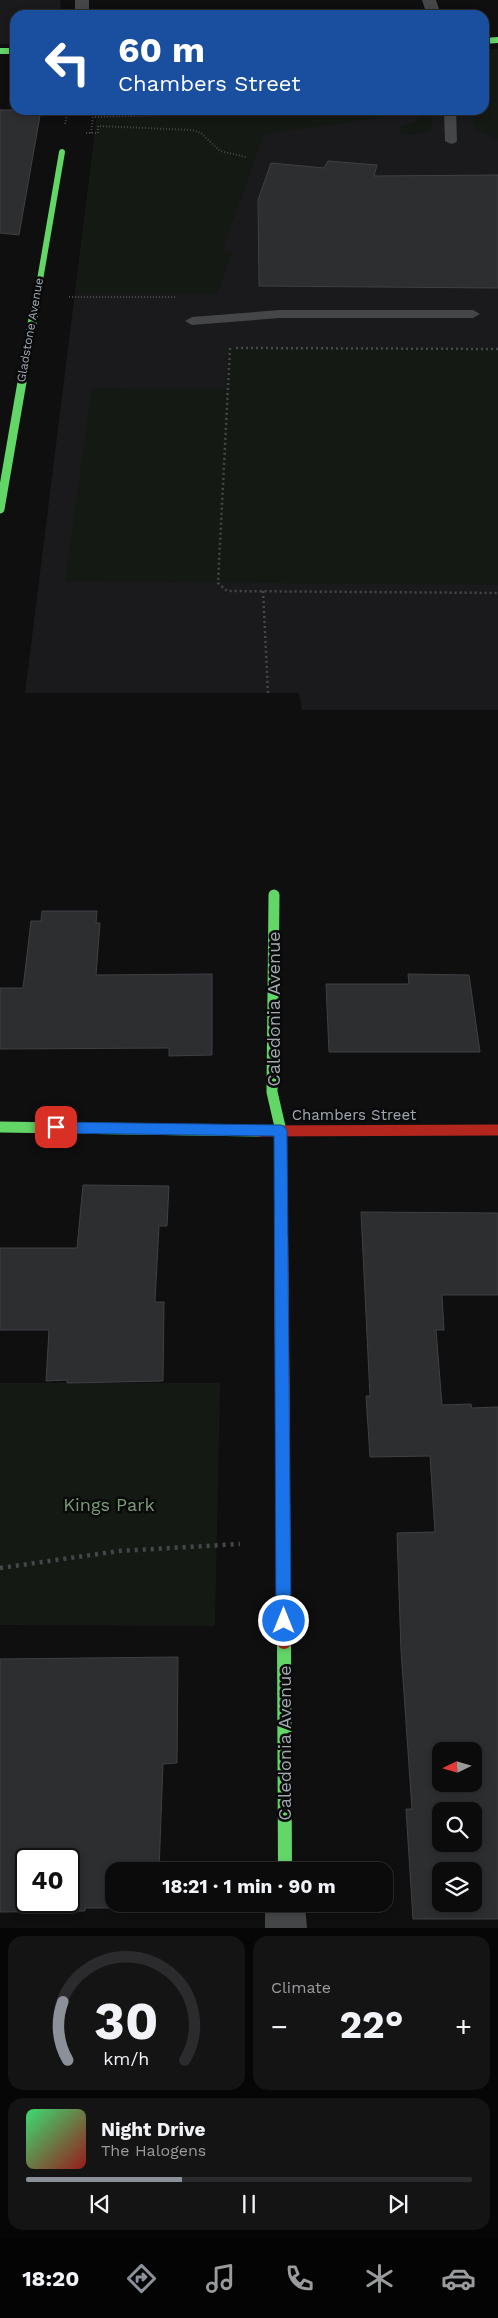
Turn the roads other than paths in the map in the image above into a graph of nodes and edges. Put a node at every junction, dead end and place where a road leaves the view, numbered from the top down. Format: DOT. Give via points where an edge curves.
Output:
graph roads {
  1 [pos="450,115"];
  2 [pos="451,141"];
  3 [pos="62,152"];
  4 [pos="472,314"];
  5 [pos="192,320"];
  6 [pos="0,509"];
  7 [pos="274,896"];
  8 [pos="0,1127"];
  9 [pos="498,1130"];
  10 [pos="281,1131"];
  11 [pos="285,1862"];
  12 [pos="286,1912"];
  13 [pos="286,1928"];
  1 -- 2 [label="lane"];
  3 -- 6 [label="street, Gladstone Avenue"];
  4 -- 5 [label="lane" via="280,314"];
  7 -- 10 [label="street, Caledonia Avenue" via="272,1092"];
  8 -- 10 [label="street, Chambers Street"];
  9 -- 10 [label="street, Chambers Street"];
  10 -- 11 [label="street, Caledonia Avenue"];
  12 -- 13 [label="street"];
}
